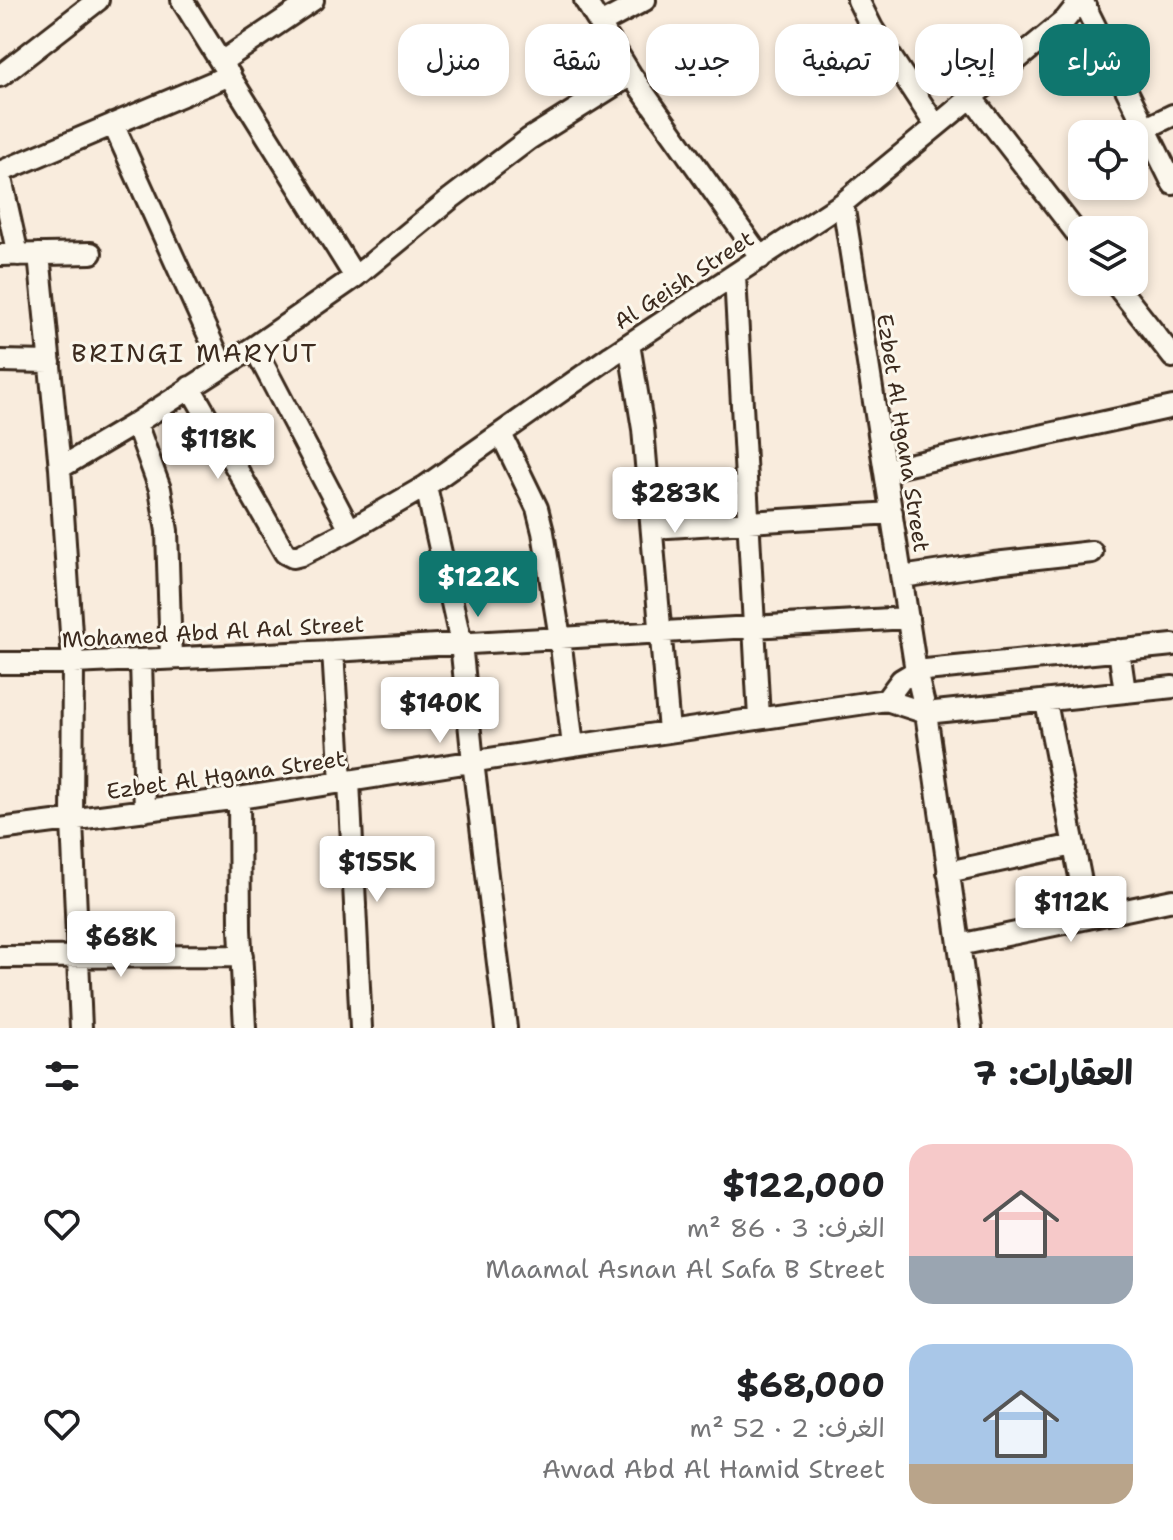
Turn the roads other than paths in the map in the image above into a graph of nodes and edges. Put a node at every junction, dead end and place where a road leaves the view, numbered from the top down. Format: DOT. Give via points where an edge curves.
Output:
graph roads {
  1 [pos="98,0"];
  2 [pos="182,0"];
  3 [pos="313,0"];
  4 [pos="585,0"];
  5 [pos="645,0"];
  6 [pos="858,0"];
  7 [pos="1081,0"];
  8 [pos="600,24"];
  9 [pos="226,68"];
  10 [pos="631,75"];
  11 [pos="0,76"];
  12 [pos="971,97"];
  13 [pos="1173,115"];
  14 [pos="1142,120"];
  15 [pos="113,124"];
  16 [pos="936,126"];
  17 [pos="1148,127"];
  18 [pos="1148,132"];
  19 [pos="0,173"];
  20 [pos="1173,184"];
  21 [pos="843,203"];
  22 [pos="1068,222"];
  23 [pos="91,253"];
  24 [pos="39,254"];
  25 [pos="9,255"];
  26 [pos="761,258"];
  27 [pos="735,276"];
  28 [pos="355,277"];
  29 [pos="1125,296"];
  30 [pos="629,344"];
  31 [pos="254,347"];
  32 [pos="1173,357"];
  33 [pos="0,361"];
  34 [pos="50,362"];
  35 [pos="223,367"];
  36 [pos="190,387"];
  37 [pos="1173,407"];
  38 [pos="136,423"];
  39 [pos="501,434"];
  40 [pos="60,468"];
  41 [pos="885,470"];
  42 [pos="426,486"];
  43 [pos="892,513"];
  44 [pos="748,522"];
  45 [pos="652,528"];
  46 [pos="350,530"];
  47 [pos="1092,552"];
  48 [pos="902,577"];
  49 [pos="908,618"];
  50 [pos="754,628"];
  51 [pos="662,632"];
  52 [pos="560,638"];
  53 [pos="461,643"];
  54 [pos="1173,645"];
  55 [pos="1119,650"];
  56 [pos="333,651"];
  57 [pos="171,658"];
  58 [pos="141,660"];
  59 [pos="0,663"];
  60 [pos="73,663"];
  61 [pos="916,671"];
  62 [pos="1173,687"];
  63 [pos="1125,692"];
  64 [pos="886,700"];
  65 [pos="1046,702"];
  66 [pos="926,713"];
  67 [pos="759,718"];
  68 [pos="669,731"];
  69 [pos="573,746"];
  70 [pos="473,762"];
  71 [pos="345,782"];
  72 [pos="239,798"];
  73 [pos="145,811"];
  74 [pos="72,821"];
  75 [pos="0,829"];
  76 [pos="1074,845"];
  77 [pos="948,872"];
  78 [pos="1173,900"];
  79 [pos="1088,918"];
  80 [pos="959,945"];
  81 [pos="242,956"];
  82 [pos="0,957"];
  83 [pos="78,957"];
  84 [pos="81,1028"];
  85 [pos="245,1028"];
  86 [pos="361,1028"];
  87 [pos="506,1028"];
  88 [pos="971,1028"];
  1 -- 11 [label="street"];
  2 -- 9 [label="street"];
  3 -- 9 [label="street"];
  4 -- 8 [label="street"];
  5 -- 8 [label="street"];
  6 -- 16 [label="street"];
  7 -- 12 [label="street, Al Geish Street" via="1065,20"];
  7 -- 14 [label="street"];
  9 -- 15 [label="street"];
  9 -- 28 [label="street"];
  10 -- 26 [label="street"];
  10 -- 28 [label="street" via="529,139"];
  12 -- 16 [label="street, Al Geish Street"];
  12 -- 22 [label="street"];
  13 -- 17 [label="street"];
  15 -- 19 [label="street"];
  15 -- 35 [label="street"];
  16 -- 21 [label="street, Al Geish Street"];
  18 -- 20 [label="street"];
  19 -- 25 [label="street"];
  21 -- 26 [label="street, Al Geish Street"];
  21 -- 41 [label="street, Ezbet Al Hgana Street"];
  23 -- 24 [label="street"];
  24 -- 25 [label="street"];
  24 -- 34 [label="street"];
  26 -- 27 [label="street, Al Geish Street"];
  27 -- 30 [label="street, Al Geish Street"];
  27 -- 44 [label="street"];
  28 -- 31 [label="street"];
  29 -- 32 [label="street"];
  30 -- 39 [label="street, Al Geish Street"];
  30 -- 45 [label="street"];
  31 -- 35 [label="street"];
  31 -- 46 [label="street"];
  33 -- 34 [label="street"];
  34 -- 40 [label="street"];
  35 -- 36 [label="street"];
  36 -- 38 [label="street"];
  36 -- 46 [label="street, Al Geish Street" via="285,553 301,555"];
  37 -- 41 [label="street"];
  38 -- 40 [label="street"];
  38 -- 57 [label="street" via="165,517"];
  39 -- 42 [label="street, Al Geish Street"];
  39 -- 52 [label="street" via="537,508"];
  40 -- 60 [label="street"];
  41 -- 43 [label="street, Ezbet Al Hgana Street"];
  42 -- 46 [label="street, Al Geish Street"];
  42 -- 53 [label="street"];
  43 -- 44 [label="street"];
  43 -- 48 [label="street, Ezbet Al Hgana Street"];
  44 -- 45 [label="street"];
  44 -- 50 [label="street"];
  45 -- 51 [label="street"];
  47 -- 48 [label="street"];
  48 -- 49 [label="street, Ezbet Al Hgana Street"];
  49 -- 50 [label="street, Mohamed Abd Al Aal Street"];
  49 -- 61 [label="street, Ezbet Al Hgana Street"];
  50 -- 51 [label="street, Mohamed Abd Al Aal Street"];
  50 -- 67 [label="street"];
  51 -- 52 [label="street, Mohamed Abd Al Aal Street"];
  51 -- 68 [label="street"];
  52 -- 53 [label="street, Mohamed Abd Al Aal Street"];
  52 -- 69 [label="street"];
  53 -- 56 [label="street, Mohamed Abd Al Aal Street"];
  53 -- 70 [label="street"];
  54 -- 55 [label="street"];
  55 -- 61 [label="street"];
  55 -- 63 [label="street"];
  56 -- 57 [label="street, Mohamed Abd Al Aal Street"];
  56 -- 71 [label="street"];
  57 -- 58 [label="street, Mohamed Abd Al Aal Street"];
  58 -- 60 [label="street, Mohamed Abd Al Aal Street"];
  58 -- 73 [label="street"];
  59 -- 60 [label="street, Mohamed Abd Al Aal Street"];
  60 -- 74 [label="street"];
  61 -- 64 [label="street"];
  61 -- 66 [label="street, Ezbet Al Hgana Street"];
  62 -- 63 [label="street"];
  63 -- 65 [label="street"];
  64 -- 66 [label="street"];
  64 -- 67 [label="street, Ezbet Al Hgana Street"];
  65 -- 66 [label="street"];
  65 -- 76 [label="street"];
  66 -- 77 [label="street, Ezbet Al Hgana Street"];
  67 -- 68 [label="street, Ezbet Al Hgana Street"];
  68 -- 69 [label="street, Ezbet Al Hgana Street"];
  69 -- 70 [label="street, Ezbet Al Hgana Street"];
  70 -- 71 [label="street, Ezbet Al Hgana Street"];
  70 -- 87 [label="street"];
  71 -- 72 [label="street, Ezbet Al Hgana Street"];
  71 -- 86 [label="street"];
  72 -- 73 [label="street, Ezbet Al Hgana Street"];
  72 -- 81 [label="street"];
  73 -- 74 [label="street, Ezbet Al Hgana Street"];
  74 -- 75 [label="street, Ezbet Al Hgana Street"];
  74 -- 83 [label="street"];
  76 -- 77 [label="street"];
  76 -- 79 [label="street"];
  77 -- 80 [label="street, Ezbet Al Hgana Street"];
  78 -- 79 [label="street"];
  79 -- 80 [label="street"];
  80 -- 88 [label="street, Ezbet Al Hgana Street"];
  81 -- 83 [label="street"];
  81 -- 85 [label="street"];
  82 -- 83 [label="street"];
  83 -- 84 [label="street"];
}
